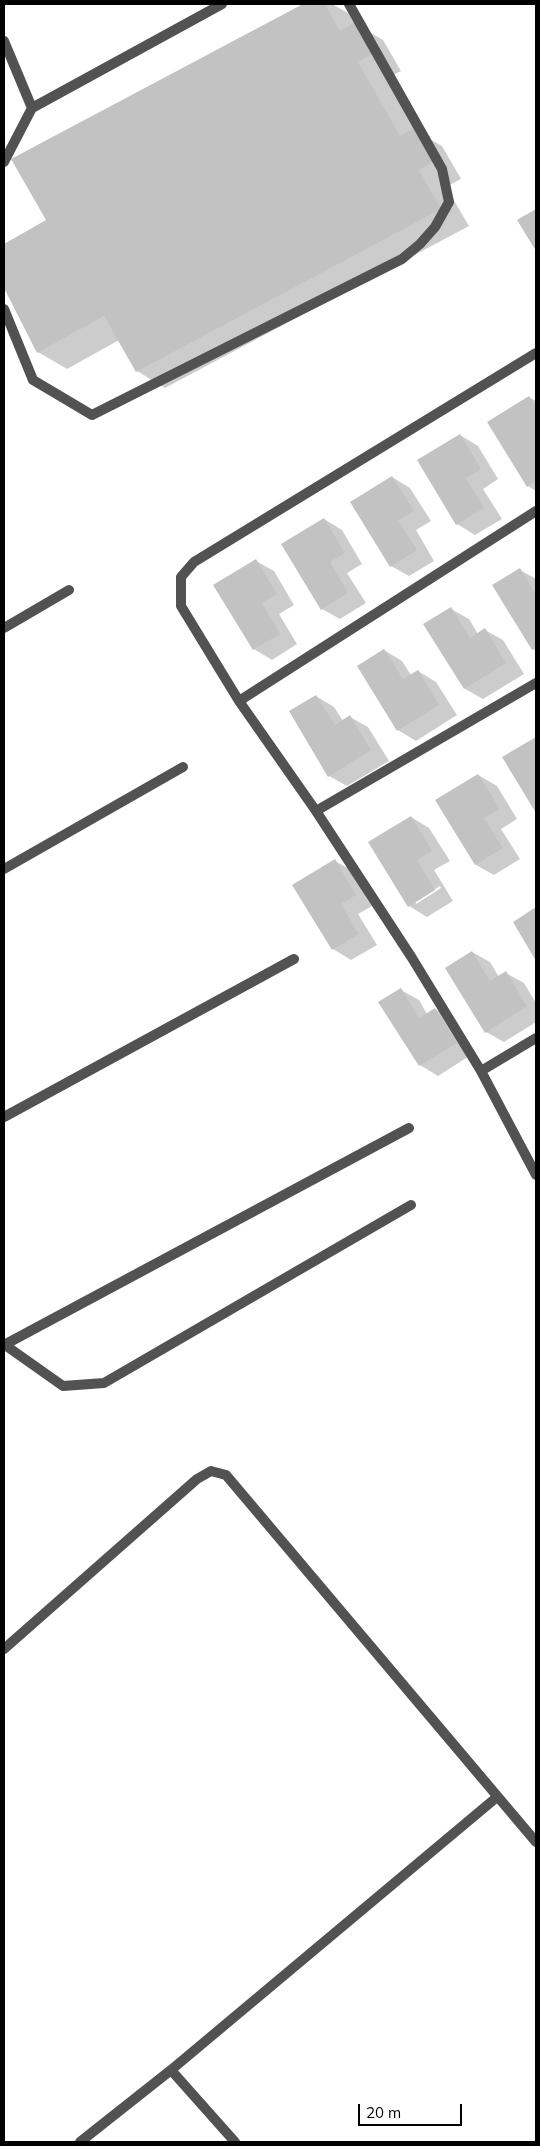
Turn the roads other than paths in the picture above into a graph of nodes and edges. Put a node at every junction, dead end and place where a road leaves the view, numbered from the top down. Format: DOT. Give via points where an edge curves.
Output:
graph roads {
  1 [pos="222,4"];
  2 [pos="349,4"];
  3 [pos="4,41"];
  4 [pos="32,108"];
  5 [pos="4,162"];
  6 [pos="4,309"];
  7 [pos="536,353"];
  8 [pos="536,511"];
  9 [pos="69,590"];
  10 [pos="4,628"];
  11 [pos="536,683"];
  12 [pos="239,702"];
  13 [pos="183,768"];
  14 [pos="316,811"];
  15 [pos="4,870"];
  16 [pos="294,959"];
  17 [pos="536,1038"];
  18 [pos="481,1071"];
  19 [pos="4,1117"];
  20 [pos="409,1128"];
  21 [pos="536,1175"];
  22 [pos="411,1205"];
  23 [pos="4,1345"];
  24 [pos="4,1649"];
  25 [pos="497,1797"];
  26 [pos="536,1842"];
  27 [pos="171,2070"];
  28 [pos="80,2142"];
  29 [pos="235,2142"];
  1 -- 4 [label="street"];
  2 -- 6 [label="street" via="442,169 449,202 435,227 420,244 402,259 92,415 33,380"];
  3 -- 4 [label="street"];
  4 -- 5 [label="street"];
  7 -- 12 [label="street" via="194,562 181,577 180,606"];
  8 -- 12 [label="street"];
  9 -- 10 [label="street"];
  11 -- 14 [label="street"];
  12 -- 14 [label="street"];
  13 -- 15 [label="street"];
  14 -- 18 [label="street"];
  16 -- 19 [label="street"];
  17 -- 18 [label="street"];
  18 -- 21 [label="street"];
  20 -- 23 [label="street"];
  22 -- 23 [label="street" via="104,1384 63,1386"];
  24 -- 25 [label="street" via="197,1479 211,1471 226,1475"];
  25 -- 26 [label="street"];
  25 -- 27 [label="street"];
  27 -- 28 [label="street"];
  27 -- 29 [label="street"];
}
